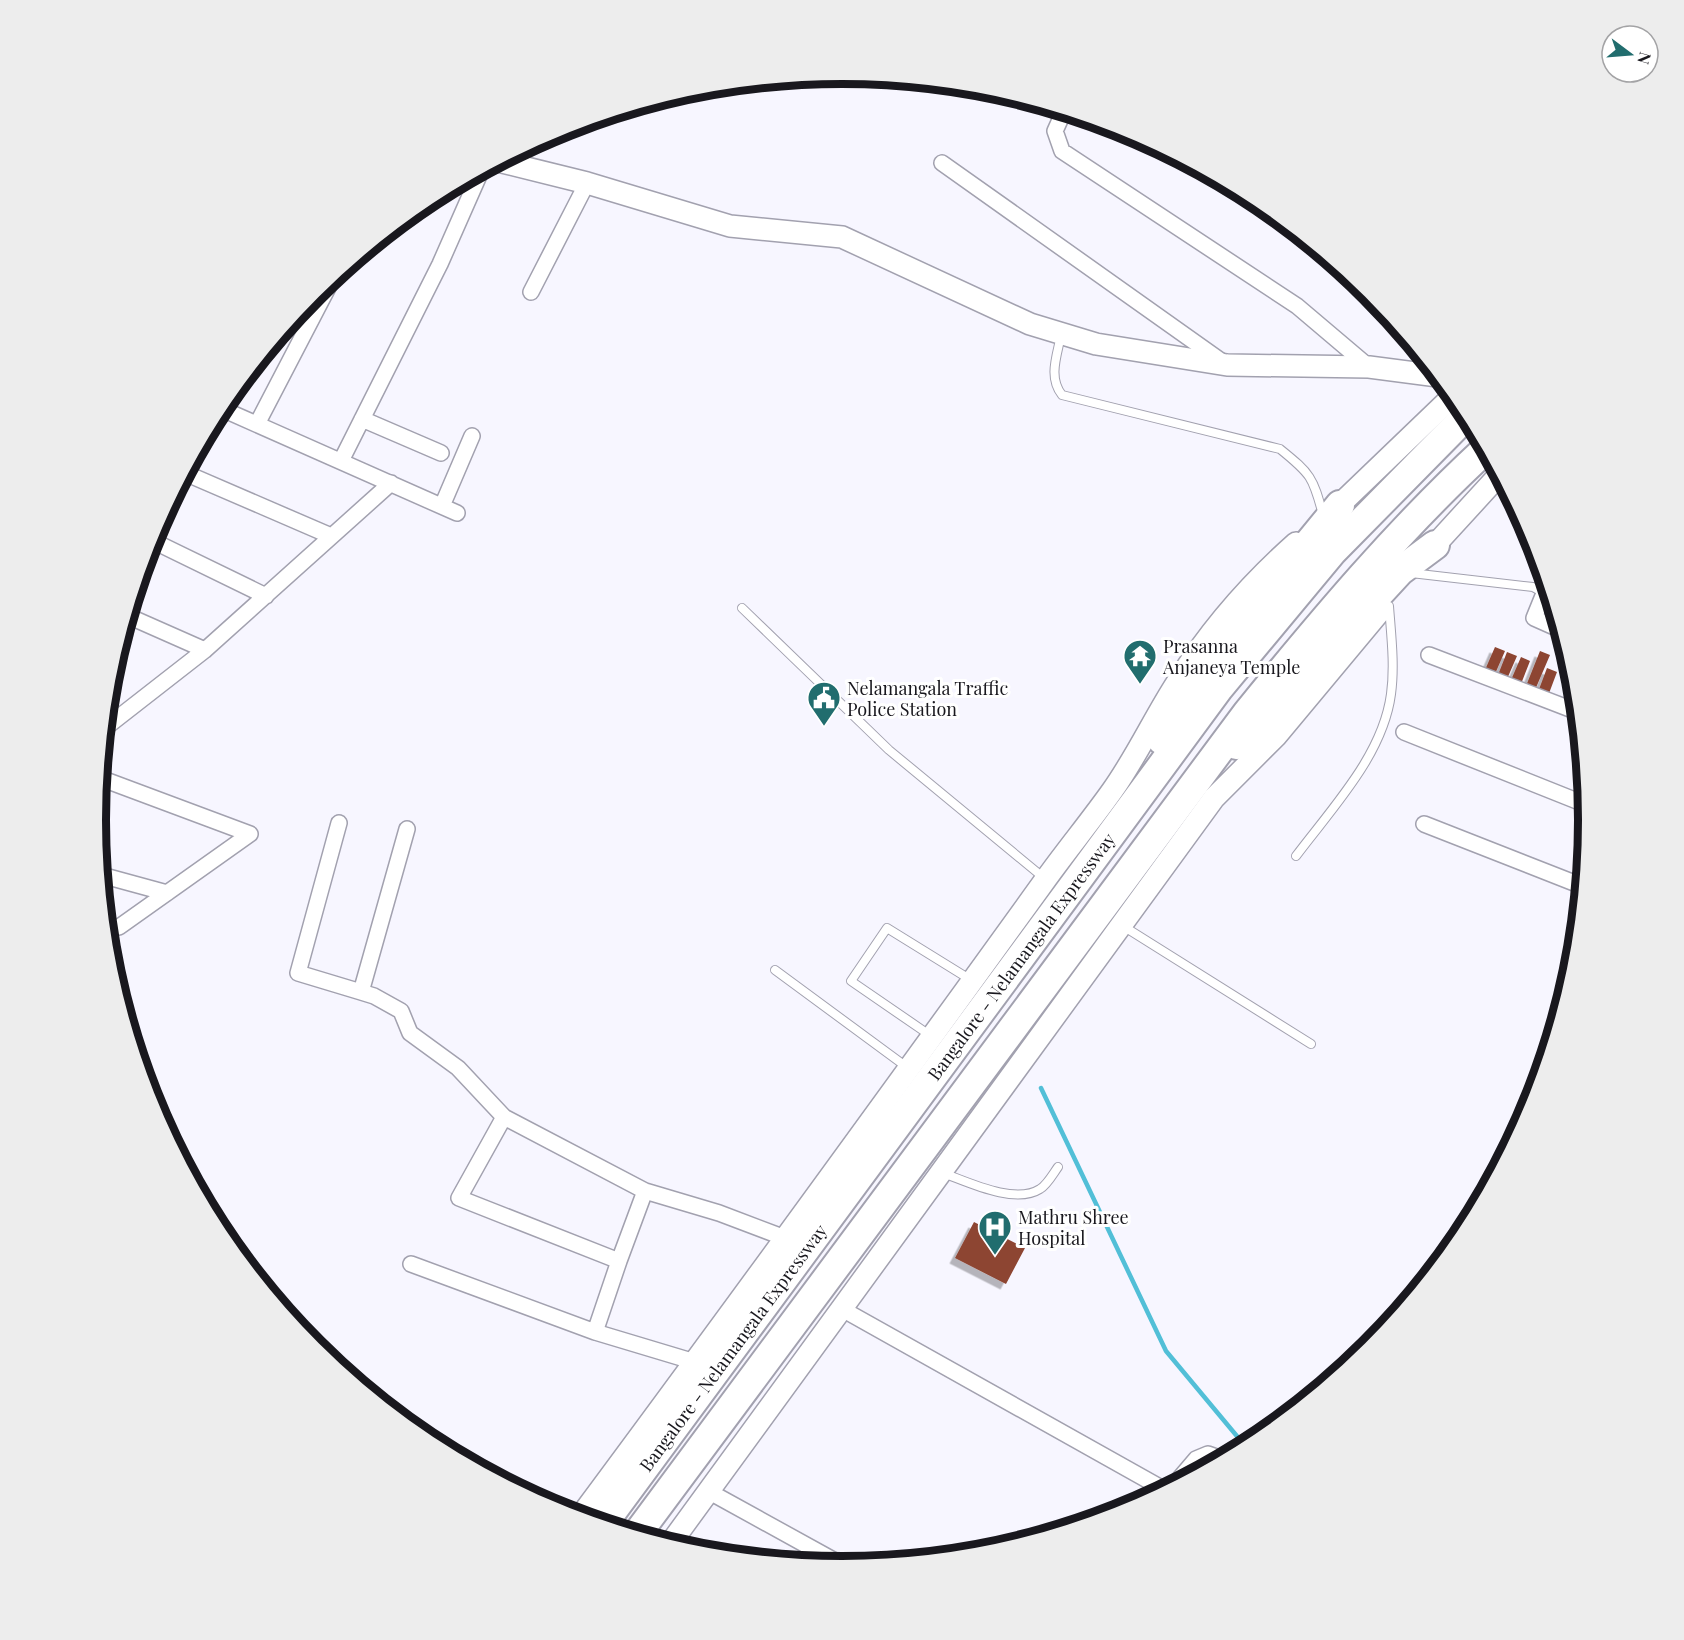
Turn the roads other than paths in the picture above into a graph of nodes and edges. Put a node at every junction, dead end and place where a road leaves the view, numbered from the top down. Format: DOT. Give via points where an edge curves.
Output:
graph roads {
  1 [pos="1061,118"];
  2 [pos="942,163"];
  3 [pos="509,164"];
  4 [pos="476,182"];
  5 [pos="587,183"];
  6 [pos="531,292"];
  7 [pos="321,301"];
  8 [pos="1061,334"];
  9 [pos="1227,365"];
  10 [pos="1369,367"];
  11 [pos="1428,375"];
  12 [pos="1447,402"];
  13 [pos="229,412"];
  14 [pos="362,419"];
  15 [pos="1460,422"];
  16 [pos="257,424"];
  17 [pos="472,436"];
  18 [pos="441,453"];
  19 [pos="1480,455"];
  20 [pos="341,461"];
  21 [pos="192,476"];
  22 [pos="1494,480"];
  23 [pos="391,483"];
  24 [pos="442,506"];
  25 [pos="1332,512"];
  26 [pos="457,513"];
  27 [pos="331,536"];
  28 [pos="160,544"];
  29 [pos="1435,544"];
  30 [pos="1411,573"];
  31 [pos="1541,589"];
  32 [pos="266,596"];
  33 [pos="1543,596"];
  34 [pos="1389,601"];
  35 [pos="742,608"];
  36 [pos="134,619"];
  37 [pos="1552,626"];
  38 [pos="206,650"];
  39 [pos="1428,655"];
  40 [pos="1569,709"];
  41 [pos="114,712"];
  42 [pos="123,715"];
  43 [pos="112,723"];
  44 [pos="1404,732"];
  45 [pos="1204,770"];
  46 [pos="108,781"];
  47 [pos="1577,801"];
  48 [pos="1129,810"];
  49 [pos="339,823"];
  50 [pos="1424,824"];
  51 [pos="407,829"];
  52 [pos="1296,856"];
  53 [pos="109,877"];
  54 [pos="1046,879"];
  55 [pos="1575,883"];
  56 [pos="167,893"];
  57 [pos="1122,925"];
  58 [pos="119,927"];
  59 [pos="775,970"];
  60 [pos="973,981"];
  61 [pos="361,992"];
  62 [pos="932,1037"];
  63 [pos="1311,1044"];
  64 [pos="910,1069"];
  65 [pos="504,1116"];
  66 [pos="1058,1167"];
  67 [pos="941,1173"];
  68 [pos="645,1191"];
  69 [pos="785,1238"];
  70 [pos="619,1261"];
  71 [pos="411,1264"];
  72 [pos="842,1309"];
  73 [pos="595,1332"];
  74 [pos="694,1362"];
  75 [pos="1212,1456"];
  76 [pos="1186,1470"];
  77 [pos="1156,1485"];
  78 [pos="708,1491"];
  79 [pos="585,1510"];
  80 [pos="608,1518"];
  81 [pos="642,1528"];
  82 [pos="675,1537"];
  83 [pos="825,1555"];
  1 -- 10 [label="street" via="1054,131 1062,151 1296,306"];
  2 -- 9 [label="street"];
  3 -- 5 [label="street"];
  4 -- 14 [label="street" via="440,264"];
  5 -- 6 [label="street"];
  5 -- 8 [label="street" via="730,226 842,237 1030,324"];
  7 -- 16 [label="street"];
  8 -- 9 [label="street" via="1096,344"];
  8 -- 25 [label="lane" via="1054,370 1055,386 1062,395 1280,450 1305,469"];
  9 -- 10 [label="street"];
  10 -- 11 [label="street"];
  12 -- 25 [label="street"];
  13 -- 16 [label="street"];
  14 -- 18 [label="street"];
  14 -- 20 [label="street"];
  15 -- 48 [label="highway, Bangalore - Nelamangala Expressway" via="1340,544 1286,606 1219,688"];
  16 -- 20 [label="street"];
  17 -- 24 [label="street"];
  19 -- 45 [label="highway, Bangalore - Nelamangala Expressway" via="1325,617"];
  20 -- 23 [label="street"];
  21 -- 27 [label="street"];
  22 -- 29 [label="street"];
  23 -- 24 [label="street"];
  23 -- 27 [label="street"];
  24 -- 26 [label="street"];
  25 -- 48 [label="highway" via="1192,688 1167,728"];
  25 -- 54 [label="street" via="1271,565 1199,650 1115,788"];
  27 -- 32 [label="street"];
  28 -- 32 [label="street"];
  29 -- 30 [label="street"];
  29 -- 45 [label="highway" via="1400,571 1258,730"];
  30 -- 31 [label="lane"];
  30 -- 34 [label="street"];
  32 -- 38 [label="street"];
  33 -- 37 [label="street" via="1533,618"];
  34 -- 52 [label="lane" via="1391,694 1380,738"];
  34 -- 57 [label="street" via="1276,736 1214,798"];
  35 -- 54 [label="lane" via="889,750"];
  36 -- 38 [label="street"];
  38 -- 42 [label="street"];
  39 -- 40 [label="street"];
  41 -- 42 [label="street"];
  42 -- 43 [label="street"];
  44 -- 47 [label="street"];
  45 -- 81 [label="highway, Bangalore - Nelamangala Expressway"];
  46 -- 56 [label="street" via="250,834"];
  48 -- 80 [label="highway, Bangalore - Nelamangala Expressway"];
  49 -- 61 [label="street" via="298,973"];
  50 -- 55 [label="street"];
  51 -- 61 [label="street"];
  53 -- 56 [label="street"];
  54 -- 60 [label="street"];
  56 -- 58 [label="street"];
  57 -- 63 [label="lane"];
  57 -- 67 [label="street"];
  59 -- 64 [label="lane"];
  60 -- 62 [label="street"];
  60 -- 62 [label="lane" via="887,928 851,981"];
  61 -- 65 [label="street" via="401,1011 410,1033 458,1068"];
  62 -- 64 [label="street"];
  64 -- 69 [label="street"];
  65 -- 68 [label="street"];
  65 -- 70 [label="street" via="459,1197"];
  66 -- 67 [label="lane" via="1041,1189 1026,1195 1007,1194"];
  67 -- 72 [label="street"];
  68 -- 69 [label="street"];
  68 -- 70 [label="street"];
  69 -- 74 [label="street"];
  70 -- 73 [label="street"];
  71 -- 73 [label="street"];
  72 -- 77 [label="street"];
  72 -- 78 [label="street"];
  73 -- 74 [label="street"];
  74 -- 79 [label="street"];
  75 -- 76 [label="street" via="1196,1459"];
  78 -- 82 [label="street"];
  78 -- 83 [label="street"];
}
